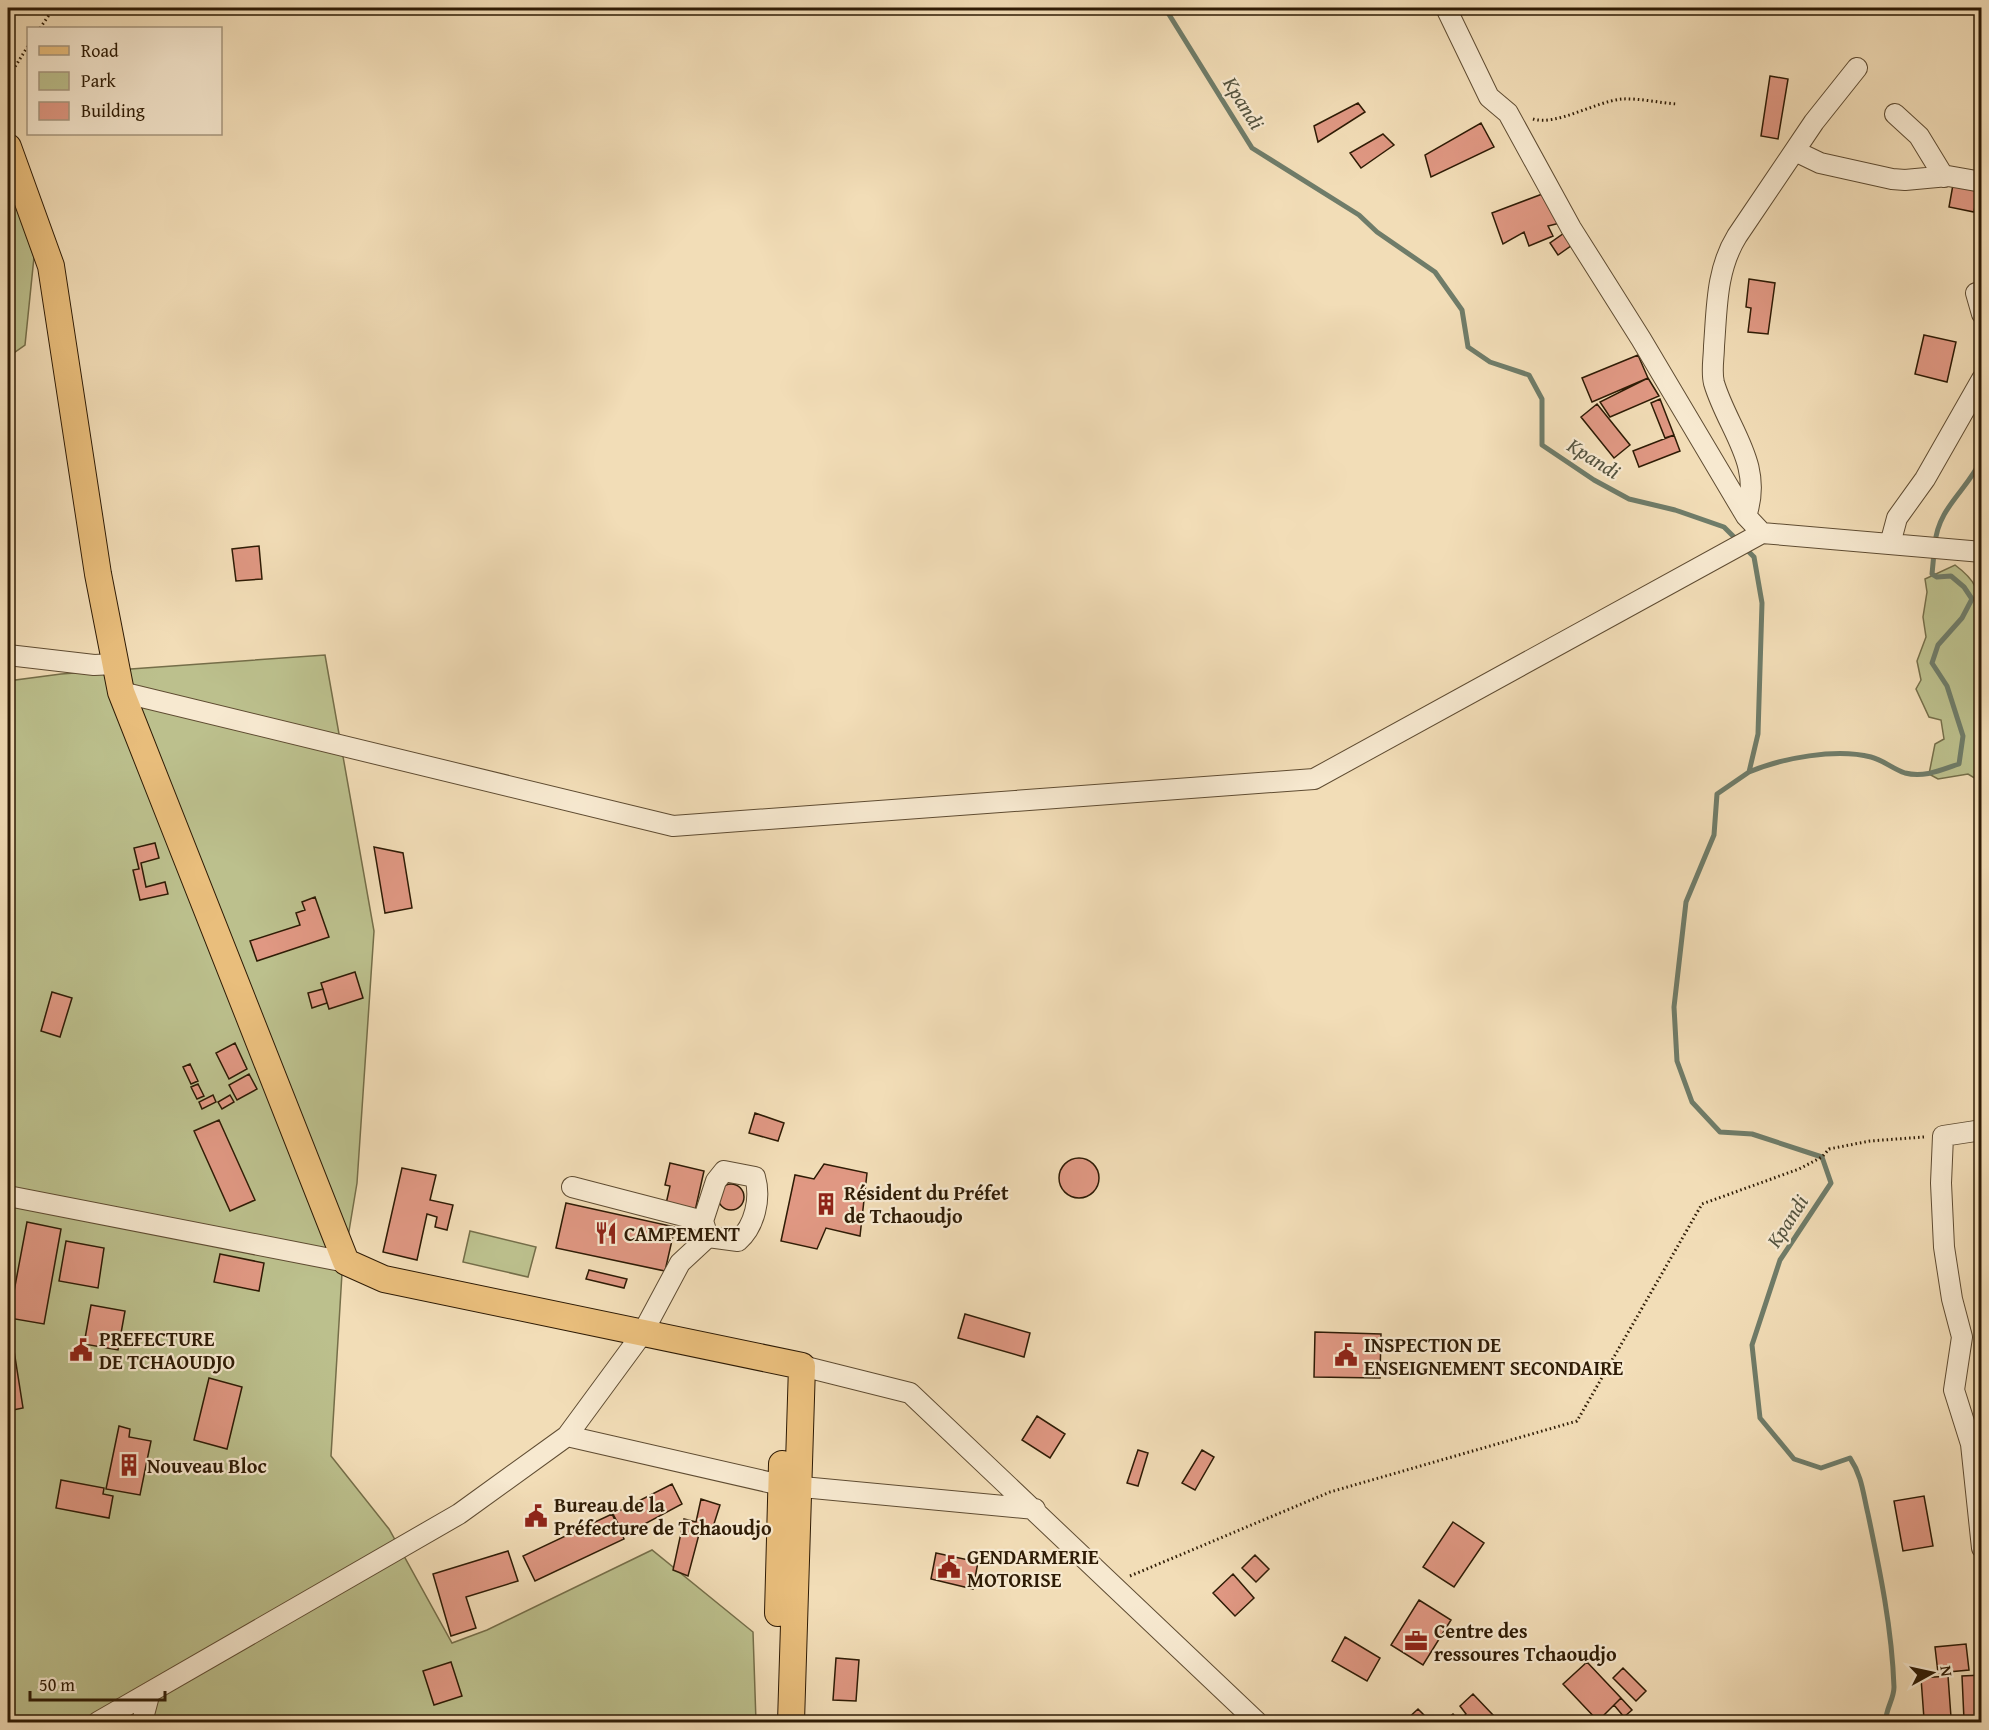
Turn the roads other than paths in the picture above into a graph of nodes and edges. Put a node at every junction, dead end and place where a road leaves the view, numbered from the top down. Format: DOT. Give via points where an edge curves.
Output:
graph roads {
  1 [pos="1446,8"];
  2 [pos="1857,68"];
  3 [pos="1895,114"];
  4 [pos="8,147"];
  5 [pos="1795,151"];
  6 [pos="1944,177"];
  7 [pos="1982,182"];
  8 [pos="1976,293"];
  9 [pos="1982,314"];
  10 [pos="1982,380"];
  11 [pos="1746,516"];
  12 [pos="1762,533"];
  13 [pos="1890,544"];
  14 [pos="1982,552"];
  15 [pos="8,656"];
  16 [pos="115,664"];
  17 [pos="121,692"];
  18 [pos="1982,1130"];
  19 [pos="572,1187"];
  20 [pos="8,1196"];
  21 [pos="346,1262"];
  22 [pos="642,1334"];
  23 [pos="794,1364"];
  24 [pos="567,1436"];
  25 [pos="790,1485"];
  26 [pos="1035,1509"];
  27 [pos="1982,1548"];
  28 [pos="150,1692"];
  29 [pos="98,1722"];
  30 [pos="142,1722"];
  31 [pos="774,1722"];
  32 [pos="791,1722"];
  33 [pos="1257,1722"];
  1 -- 11 [label="street" via="1490,97 1508,113 1571,228"];
  2 -- 5 [label="street"];
  3 -- 6 [label="street" via="1919,136"];
  4 -- 16 [label="main road" via="51,266"];
  5 -- 6 [label="street" via="1820,163 1892,179"];
  5 -- 11 [label="street" via="1729,249 1717,295 1713,379 1751,472 1751,501"];
  6 -- 7 [label="street"];
  8 -- 9 [label="street"];
  10 -- 13 [label="street" via="1925,479 1897,518"];
  11 -- 12 [label="street"];
  12 -- 13 [label="street"];
  12 -- 17 [label="street" via="1314,779 673,826"];
  13 -- 14 [label="street"];
  15 -- 16 [label="street"];
  16 -- 17 [label="main road"];
  17 -- 21 [label="main road"];
  18 -- 27 [label="street" via="1943,1136 1941,1183 1944,1247 1962,1337 1954,1390 1971,1444"];
  19 -- 22 [label="street" via="706,1229 681,1263"];
  20 -- 21 [label="street"];
  21 -- 22 [label="main road" via="384,1279"];
  22 -- 23 [label="main road"];
  22 -- 24 [label="street"];
  23 -- 25 [label="main road"];
  23 -- 26 [label="street" via="910,1393"];
  24 -- 25 [label="street"];
  24 -- 28 [label="street" via="459,1514"];
  25 -- 26 [label="street"];
  25 -- 31 [label="main road"];
  25 -- 32 [label="main road"];
  26 -- 33 [label="street"];
  28 -- 29 [label="street"];
  28 -- 30 [label="street"];
}
